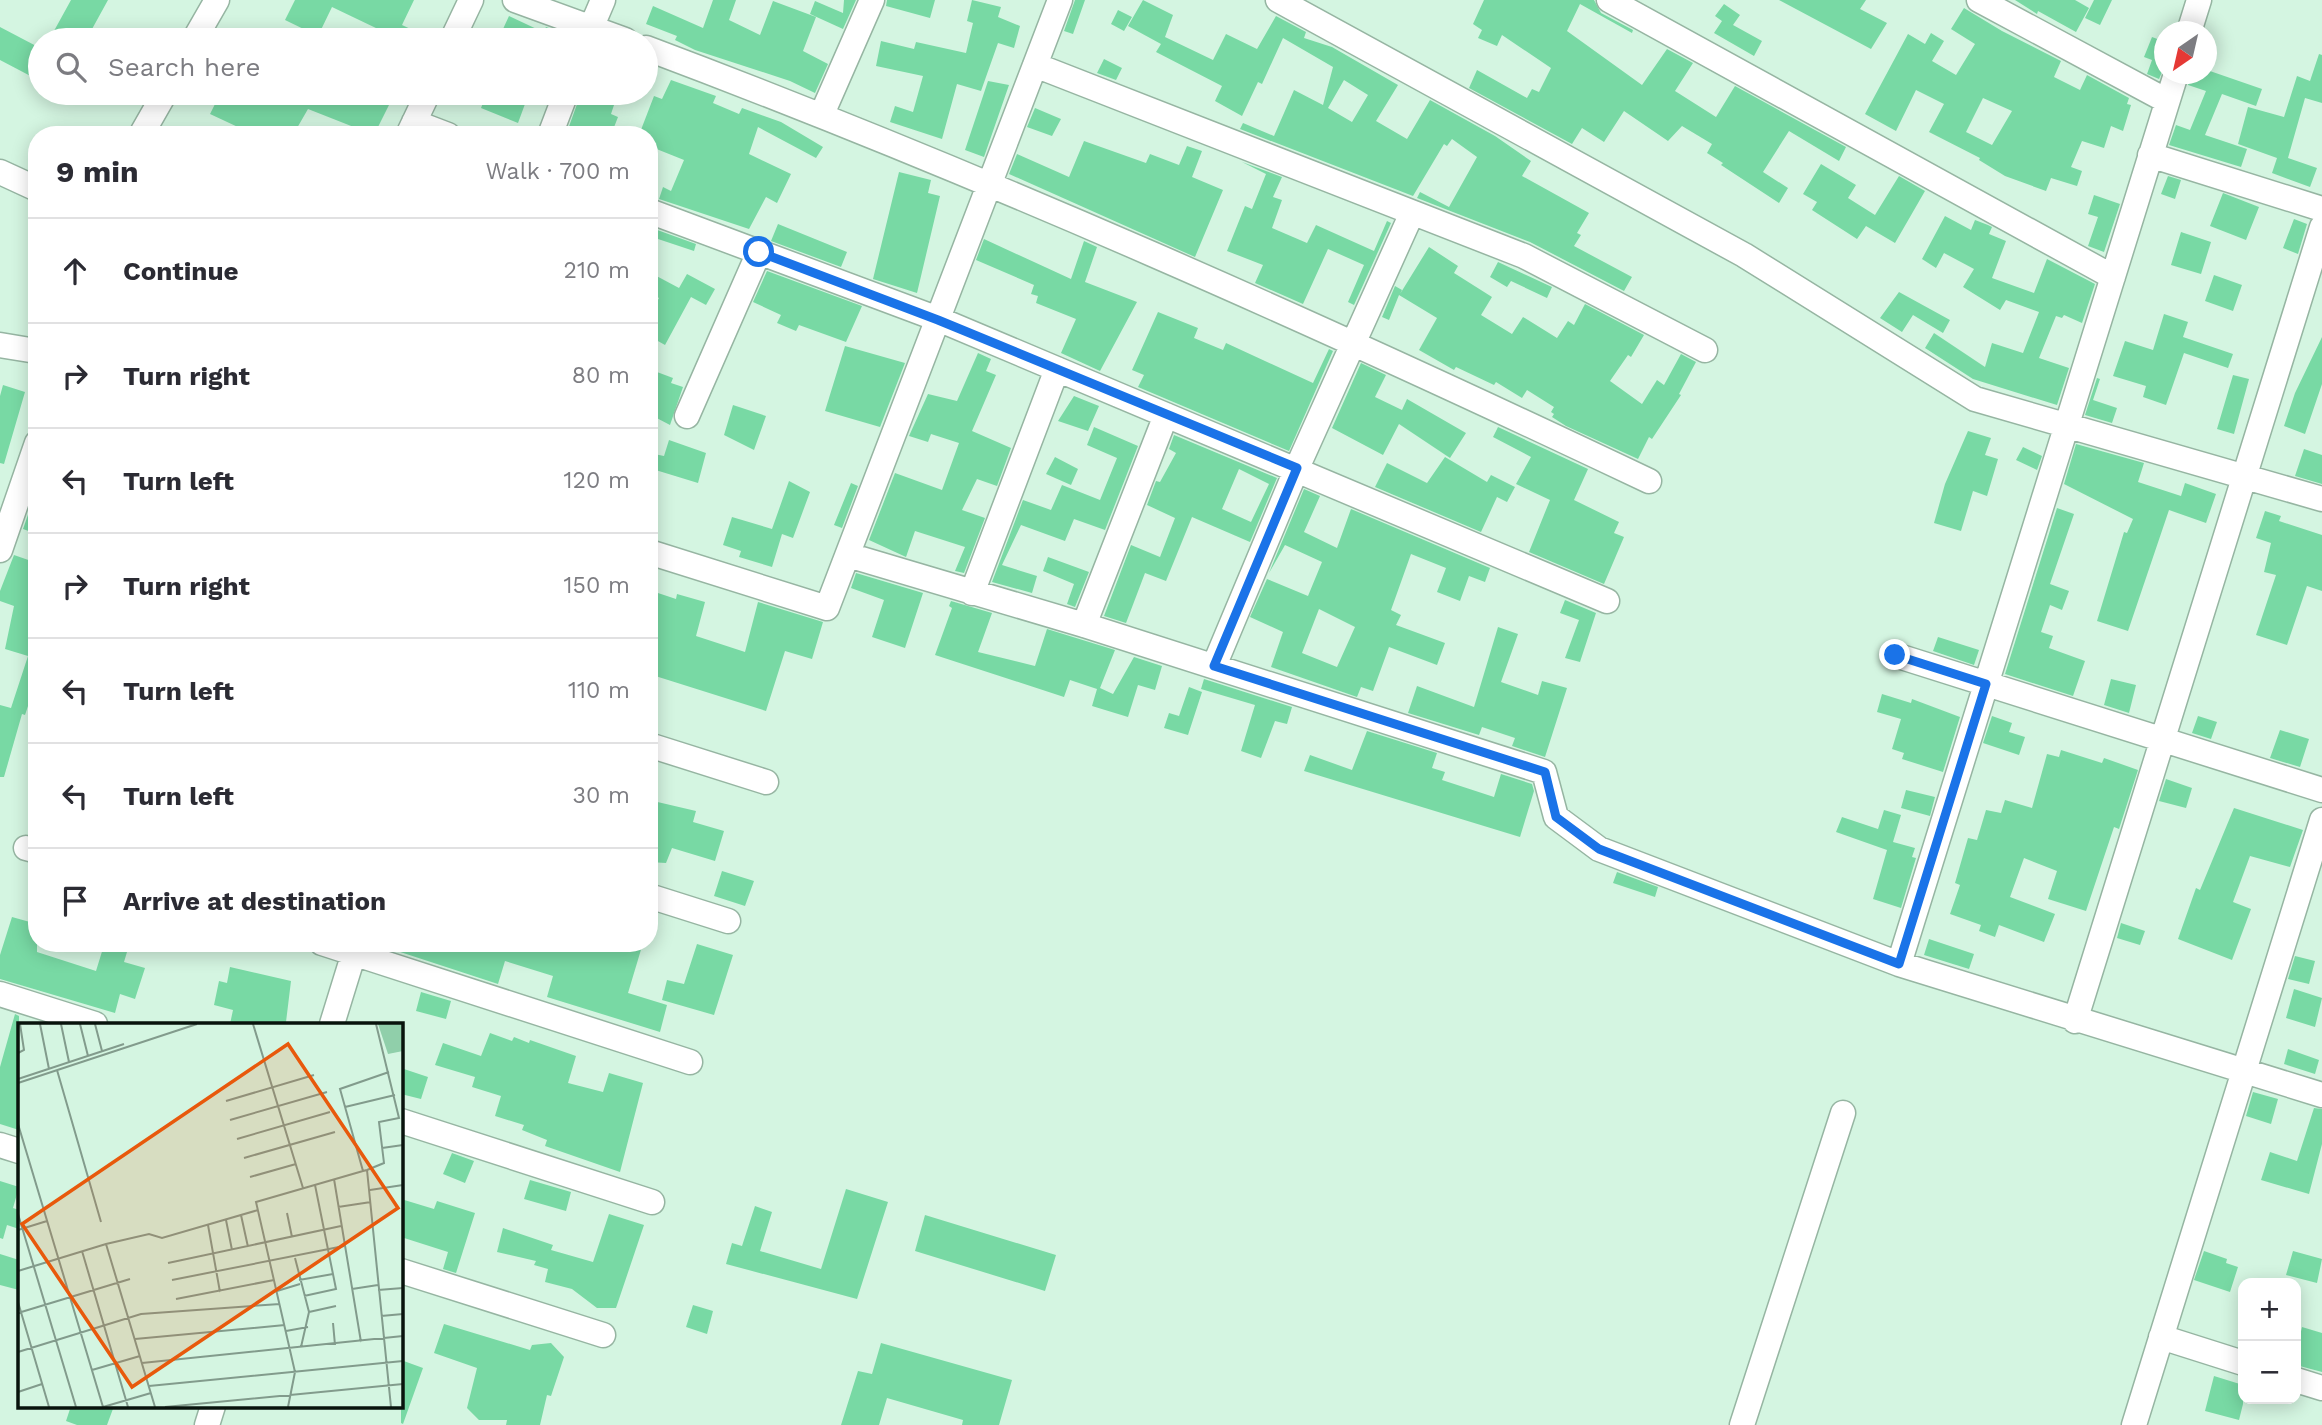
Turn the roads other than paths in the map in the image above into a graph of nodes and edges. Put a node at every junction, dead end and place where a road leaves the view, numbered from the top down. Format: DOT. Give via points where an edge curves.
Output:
graph roads {
  1 [pos="217,0"];
  2 [pos="471,0"];
  3 [pos="515,0"];
  4 [pos="603,0"];
  5 [pos="872,0"];
  6 [pos="1060,0"];
  7 [pos="1278,0"];
  8 [pos="1609,0"];
  9 [pos="1979,0"];
  10 [pos="2199,0"];
  11 [pos="2192,21"];
  12 [pos="201,28"];
  13 [pos="458,28"];
  14 [pos="576,28"];
  15 [pos="591,28"];
  16 [pos="658,52"];
  17 [pos="1035,65"];
  18 [pos="2173,84"];
  19 [pos="2167,101"];
  20 [pos="158,105"];
  21 [pos="422,105"];
  22 [pos="561,105"];
  23 [pos="822,114"];
  24 [pos="146,126"];
  25 [pos="412,126"];
  26 [pos="553,126"];
  27 [pos="2150,155"];
  28 [pos="0,172"];
  29 [pos="28,185"];
  30 [pos="989,185"];
  31 [pos="2322,209"];
  32 [pos="1412,213"];
  33 [pos="658,214"];
  34 [pos="2322,227"];
  35 [pos="759,252"];
  36 [pos="2113,277"];
  37 [pos="938,320"];
  38 [pos="1356,342"];
  39 [pos="0,345"];
  40 [pos="28,346"];
  41 [pos="1705,350"];
  42 [pos="1057,369"];
  43 [pos="1166,415"];
  44 [pos="687,416"];
  45 [pos="2066,428"];
  46 [pos="1297,468"];
  47 [pos="28,469"];
  48 [pos="2243,475"];
  49 [pos="1649,481"];
  50 [pos="2322,499"];
  51 [pos="0,550"];
  52 [pos="658,555"];
  53 [pos="848,555"];
  54 [pos="972,593"];
  55 [pos="1607,601"];
  56 [pos="1084,625"];
  57 [pos="1895,655"];
  58 [pos="1214,666"];
  59 [pos="1986,684"];
  60 [pos="2163,740"];
  61 [pos="658,748"];
  62 [pos="766,782"];
  63 [pos="2322,790"];
  64 [pos="2322,820"];
  65 [pos="658,899"];
  66 [pos="728,921"];
  67 [pos="354,952"];
  68 [pos="367,952"];
  69 [pos="1899,964"];
  70 [pos="0,994"];
  71 [pos="2075,1021"];
  72 [pos="92,1023"];
  73 [pos="332,1023"];
  74 [pos="690,1062"];
  75 [pos="2244,1071"];
  76 [pos="2322,1094"];
  77 [pos="1843,1114"];
  78 [pos="402,1121"];
  79 [pos="0,1144"];
  80 [pos="18,1151"];
  81 [pos="652,1202"];
  82 [pos="402,1271"];
  83 [pos="603,1335"];
  84 [pos="2161,1337"];
  85 [pos="2238,1361"];
  86 [pos="2301,1382"];
  87 [pos="2322,1388"];
  88 [pos="212,1408"];
  89 [pos="207,1425"];
  90 [pos="1742,1425"];
  91 [pos="2134,1425"];
  1 -- 12 [label="street"];
  2 -- 13 [label="street"];
  3 -- 14 [label="street"];
  4 -- 15 [label="street"];
  5 -- 23 [label="street"];
  6 -- 17 [label="street"];
  7 -- 45 [label="street" via="1744,255 1975,399"];
  8 -- 36 [label="street"];
  9 -- 19 [label="street"];
  10 -- 11 [label="street"];
  16 -- 23 [label="street"];
  17 -- 30 [label="street"];
  17 -- 32 [label="street"];
  18 -- 19 [label="street"];
  19 -- 27 [label="street"];
  20 -- 24 [label="street"];
  21 -- 25 [label="street"];
  22 -- 26 [label="street"];
  23 -- 30 [label="street"];
  27 -- 31 [label="street"];
  27 -- 36 [label="street"];
  28 -- 29 [label="street"];
  30 -- 37 [label="street"];
  30 -- 38 [label="street"];
  32 -- 38 [label="street"];
  32 -- 41 [label="street" via="1524,256"];
  33 -- 35 [label="street"];
  34 -- 48 [label="street"];
  35 -- 37 [label="street"];
  35 -- 44 [label="street"];
  36 -- 45 [label="street"];
  37 -- 42 [label="street"];
  37 -- 53 [label="street"];
  38 -- 46 [label="street"];
  38 -- 49 [label="street"];
  39 -- 40 [label="street"];
  42 -- 43 [label="street"];
  42 -- 54 [label="street"];
  43 -- 46 [label="street"];
  43 -- 56 [label="street"];
  45 -- 48 [label="street"];
  45 -- 59 [label="street"];
  46 -- 55 [label="street"];
  46 -- 58 [label="street"];
  47 -- 51 [label="street"];
  48 -- 50 [label="street"];
  48 -- 60 [label="street"];
  52 -- 53 [label="street" via="822,608 831,603"];
  53 -- 54 [label="street"];
  54 -- 56 [label="street"];
  56 -- 58 [label="street"];
  57 -- 59 [label="street"];
  58 -- 69 [label="street" via="1545,772 1556,817 1599,849"];
  59 -- 60 [label="street"];
  59 -- 69 [label="street"];
  60 -- 63 [label="street"];
  60 -- 71 [label="street"];
  61 -- 62 [label="street"];
  64 -- 75 [label="street"];
  65 -- 66 [label="street"];
  67 -- 73 [label="street"];
  68 -- 74 [label="street"];
  69 -- 71 [label="street"];
  70 -- 72 [label="street"];
  71 -- 75 [label="street"];
  75 -- 76 [label="street"];
  75 -- 84 [label="street"];
  77 -- 90 [label="street"];
  78 -- 81 [label="street"];
  79 -- 80 [label="street"];
  82 -- 83 [label="street"];
  84 -- 85 [label="street"];
  84 -- 91 [label="street"];
  86 -- 87 [label="street"];
  88 -- 89 [label="street"];
}
